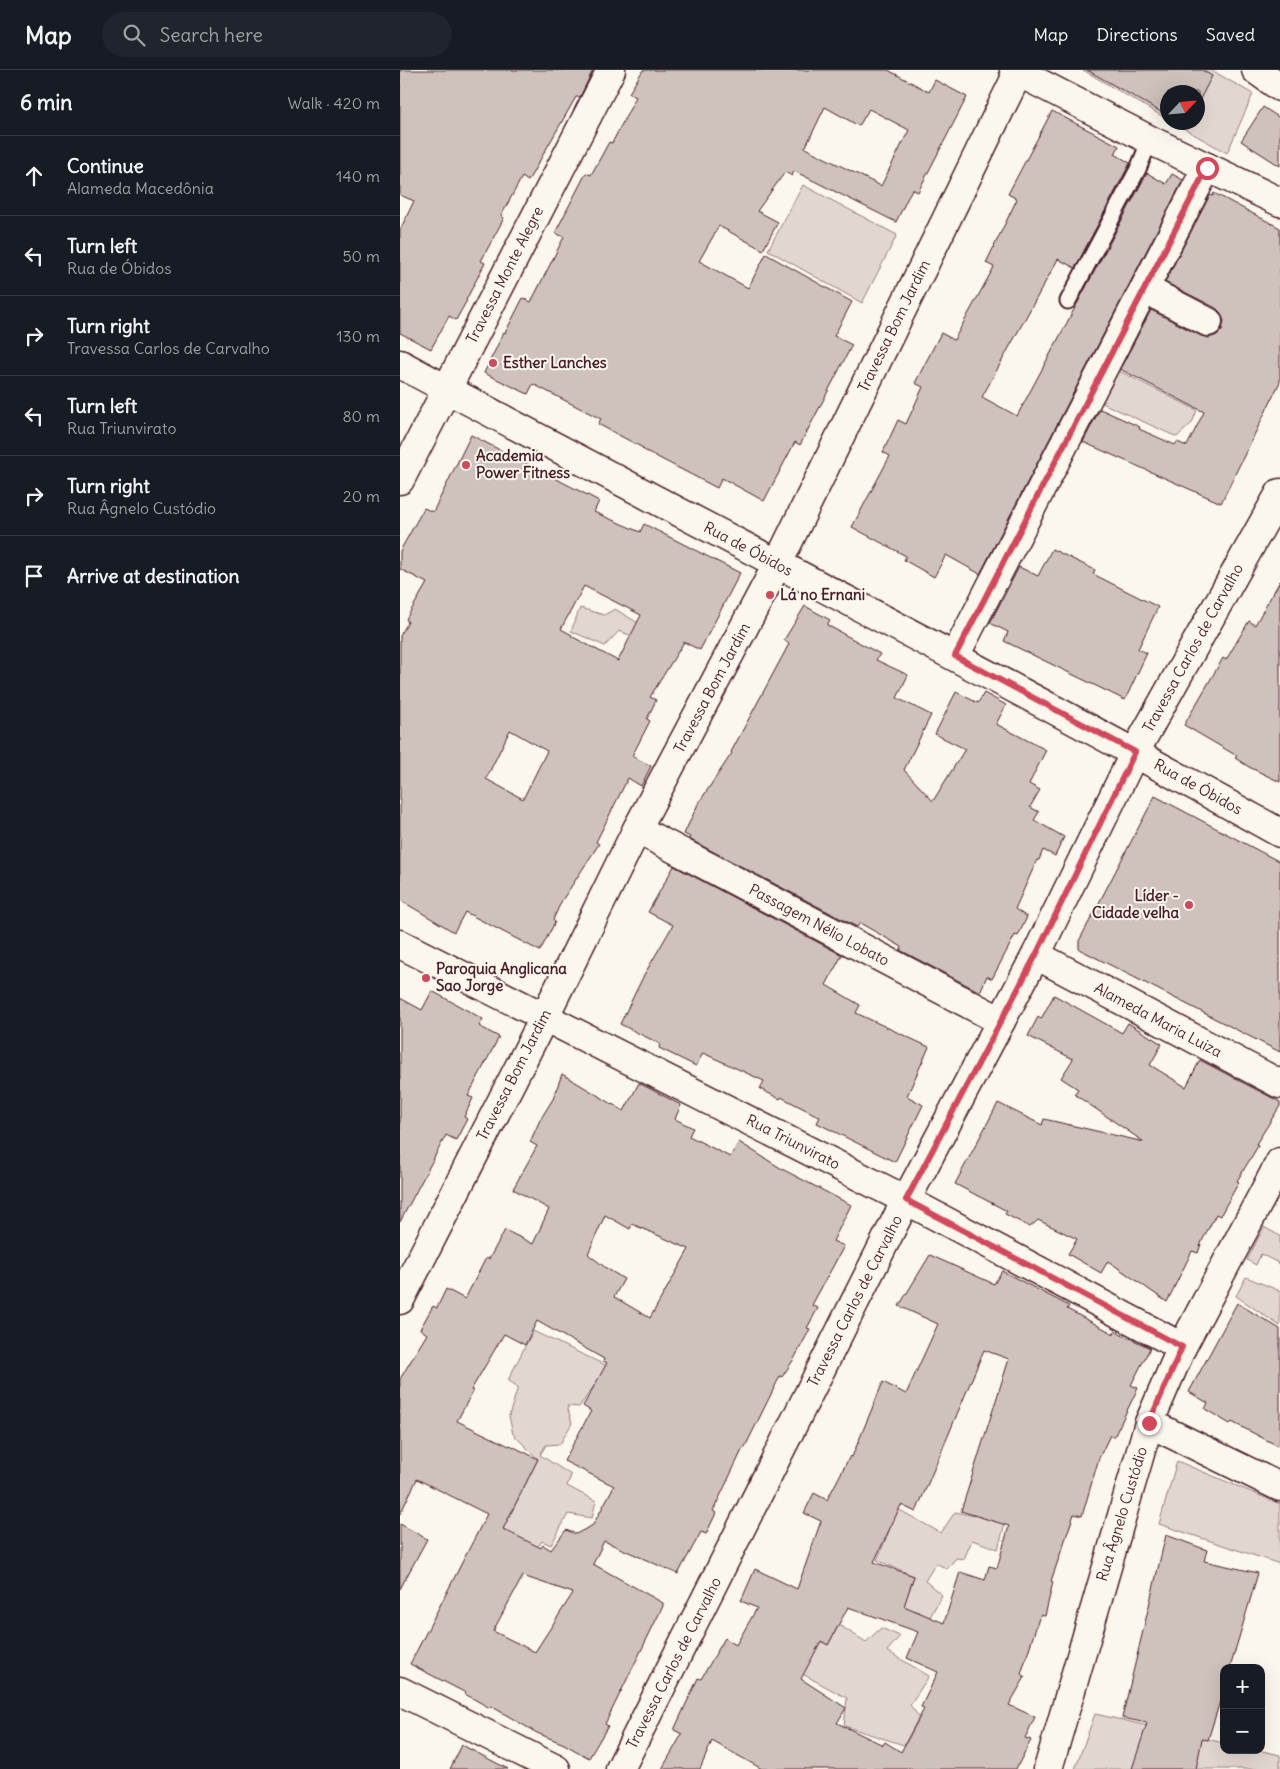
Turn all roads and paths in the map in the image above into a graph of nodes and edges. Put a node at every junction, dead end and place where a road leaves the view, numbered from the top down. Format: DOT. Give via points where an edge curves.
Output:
graph roads {
  1 [pos="611,70"];
  2 [pos="1256,70"];
  3 [pos="1016,71"];
  4 [pos="1280,87"];
  5 [pos="1150,140"];
  6 [pos="1207,168"];
  7 [pos="1280,202"];
  8 [pos="1145,289"];
  9 [pos="1068,301"];
  10 [pos="1208,322"];
  11 [pos="400,364"];
  12 [pos="446,389"];
  13 [pos="400,480"];
  14 [pos="1280,493"];
  15 [pos="777,565"];
  16 [pos="955,656"];
  17 [pos="1135,752"];
  18 [pos="637,829"];
  19 [pos="1280,833"];
  20 [pos="400,944"];
  21 [pos="1036,955"];
  22 [pos="545,1016"];
  23 [pos="1001,1021"];
  24 [pos="1280,1084"];
  25 [pos="1280,1162"];
  26 [pos="906,1200"];
  27 [pos="400,1300"];
  28 [pos="1182,1347"];
  29 [pos="1149,1423"];
  30 [pos="1280,1487"];
  31 [pos="400,1691"];
  32 [pos="556,1769"];
  33 [pos="620,1769"];
  34 [pos="1048,1769"];
  1 -- 12 [label="street, Travessa Monte Alegre"];
  2 -- 4 [label="street"];
  3 -- 5 [label="street"];
  3 -- 15 [label="street, Travessa Bom Jardim"];
  5 -- 6 [label="street"];
  5 -- 9 [label="lane"];
  6 -- 7 [label="street"];
  6 -- 8 [label="street"];
  8 -- 10 [label="street"];
  8 -- 16 [label="street"];
  11 -- 12 [label="street, Rua de Óbidos"];
  12 -- 13 [label="street, Travessa Monte Alegre"];
  12 -- 15 [label="street, Rua de Óbidos"];
  14 -- 17 [label="street, Travessa Carlos de Carvalho"];
  15 -- 16 [label="street, Rua de Óbidos"];
  15 -- 18 [label="street, Travessa Bom Jardim"];
  16 -- 17 [label="street, Rua de Óbidos"];
  17 -- 19 [label="street, Rua de Óbidos"];
  17 -- 21 [label="street, Travessa Carlos de Carvalho"];
  18 -- 22 [label="street, Travessa Bom Jardim"];
  18 -- 23 [label="street, Passagem Nélio Lobato"];
  20 -- 22 [label="street, Rua Triunvirato"];
  21 -- 23 [label="street, Travessa Carlos de Carvalho"];
  21 -- 24 [label="street, Alameda Maria Luiza"];
  22 -- 26 [label="street, Rua Triunvirato"];
  22 -- 27 [label="street, Travessa Bom Jardim"];
  23 -- 26 [label="street, Travessa Carlos de Carvalho"];
  25 -- 28 [label="street, Rua Âgnelo Custódio"];
  26 -- 28 [label="street, Rua Triunvirato"];
  26 -- 33 [label="street, Travessa Carlos de Carvalho"];
  28 -- 29 [label="street, Rua Âgnelo Custódio"];
  29 -- 30 [label="street"];
  29 -- 34 [label="street, Rua Âgnelo Custódio"];
  31 -- 32 [label="street"];
}
